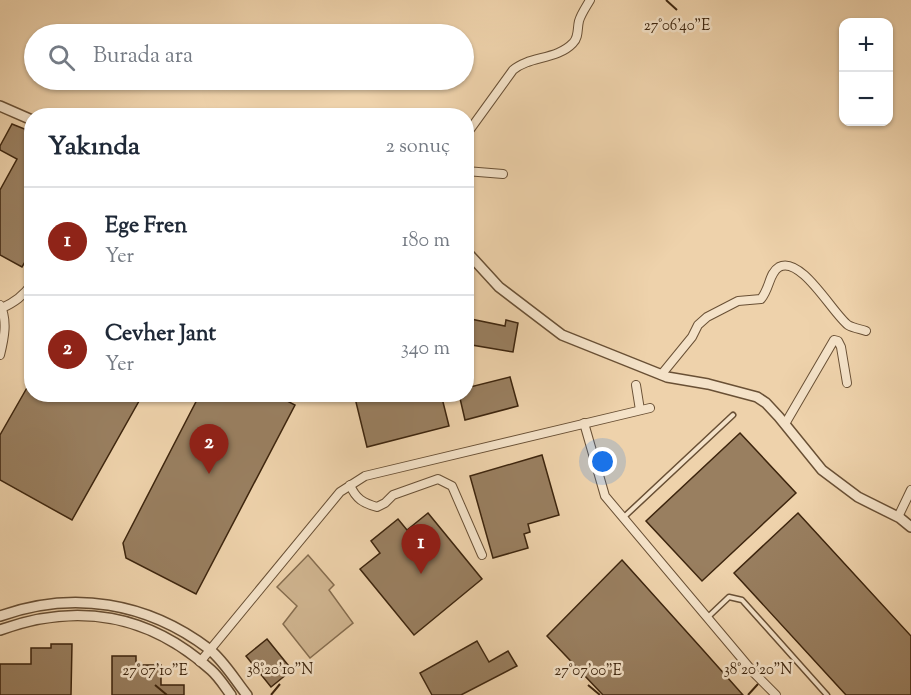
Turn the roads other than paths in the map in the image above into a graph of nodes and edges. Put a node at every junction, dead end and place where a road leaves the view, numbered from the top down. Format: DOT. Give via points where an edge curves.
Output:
graph roads {
  1 [pos="590,0"];
  2 [pos="0,106"];
  3 [pos="24,116"];
  4 [pos="474,124"];
  5 [pos="474,172"];
  6 [pos="503,174"];
  7 [pos="474,260"];
  8 [pos="24,294"];
  9 [pos="1,306"];
  10 [pos="866,331"];
  11 [pos="0,355"];
  12 [pos="661,375"];
  13 [pos="847,383"];
  14 [pos="636,385"];
  15 [pos="650,408"];
  16 [pos="640,410"];
  17 [pos="733,416"];
  18 [pos="584,423"];
  19 [pos="784,424"];
  20 [pos="911,482"];
  21 [pos="350,485"];
  22 [pos="910,491"];
  23 [pos="623,517"];
  24 [pos="898,517"];
  25 [pos="911,527"];
  26 [pos="482,555"];
  27 [pos="0,616"];
  28 [pos="708,618"];
  29 [pos="0,630"];
  30 [pos="210,650"];
  31 [pos="200,662"];
  32 [pos="231,695"];
  33 [pos="247,695"];
  34 [pos="776,695"];
  35 [pos="827,695"];
  1 -- 4 [label="street" via="573,43 556,54 513,70"];
  2 -- 3 [label="street"];
  5 -- 6 [label="street"];
  7 -- 12 [label="street" via="499,287 562,335"];
  8 -- 9 [label="street"];
  9 -- 11 [label="street" via="4,337"];
  10 -- 12 [label="street" via="850,327 808,277 783,266 770,278 768,290 761,298 738,301 698,325"];
  12 -- 19 [label="street" via="757,397"];
  13 -- 19 [label="street" via="841,347 834,340"];
  14 -- 16 [label="street"];
  15 -- 16 [label="street"];
  16 -- 18 [label="street"];
  17 -- 23 [label="lane"];
  18 -- 21 [label="street" via="365,476"];
  18 -- 23 [label="street" via="605,496"];
  19 -- 24 [label="street" via="822,470 858,497"];
  20 -- 22 [label="street"];
  21 -- 26 [label="street" via="360,501 377,507 393,495 438,479 452,486"];
  21 -- 30 [label="street" via="340,492"];
  22 -- 24 [label="street"];
  23 -- 28 [label="street"];
  24 -- 25 [label="street"];
  27 -- 30 [label="street" via="57,602 93,602 128,608 162,621"];
  28 -- 34 [label="street"];
  28 -- 35 [label="lane" via="729,597 742,600"];
  29 -- 31 [label="street" via="58,615 92,615 157,633"];
  30 -- 31 [label="street"];
  30 -- 33 [label="street"];
  31 -- 32 [label="street" via="213,671"];
}
